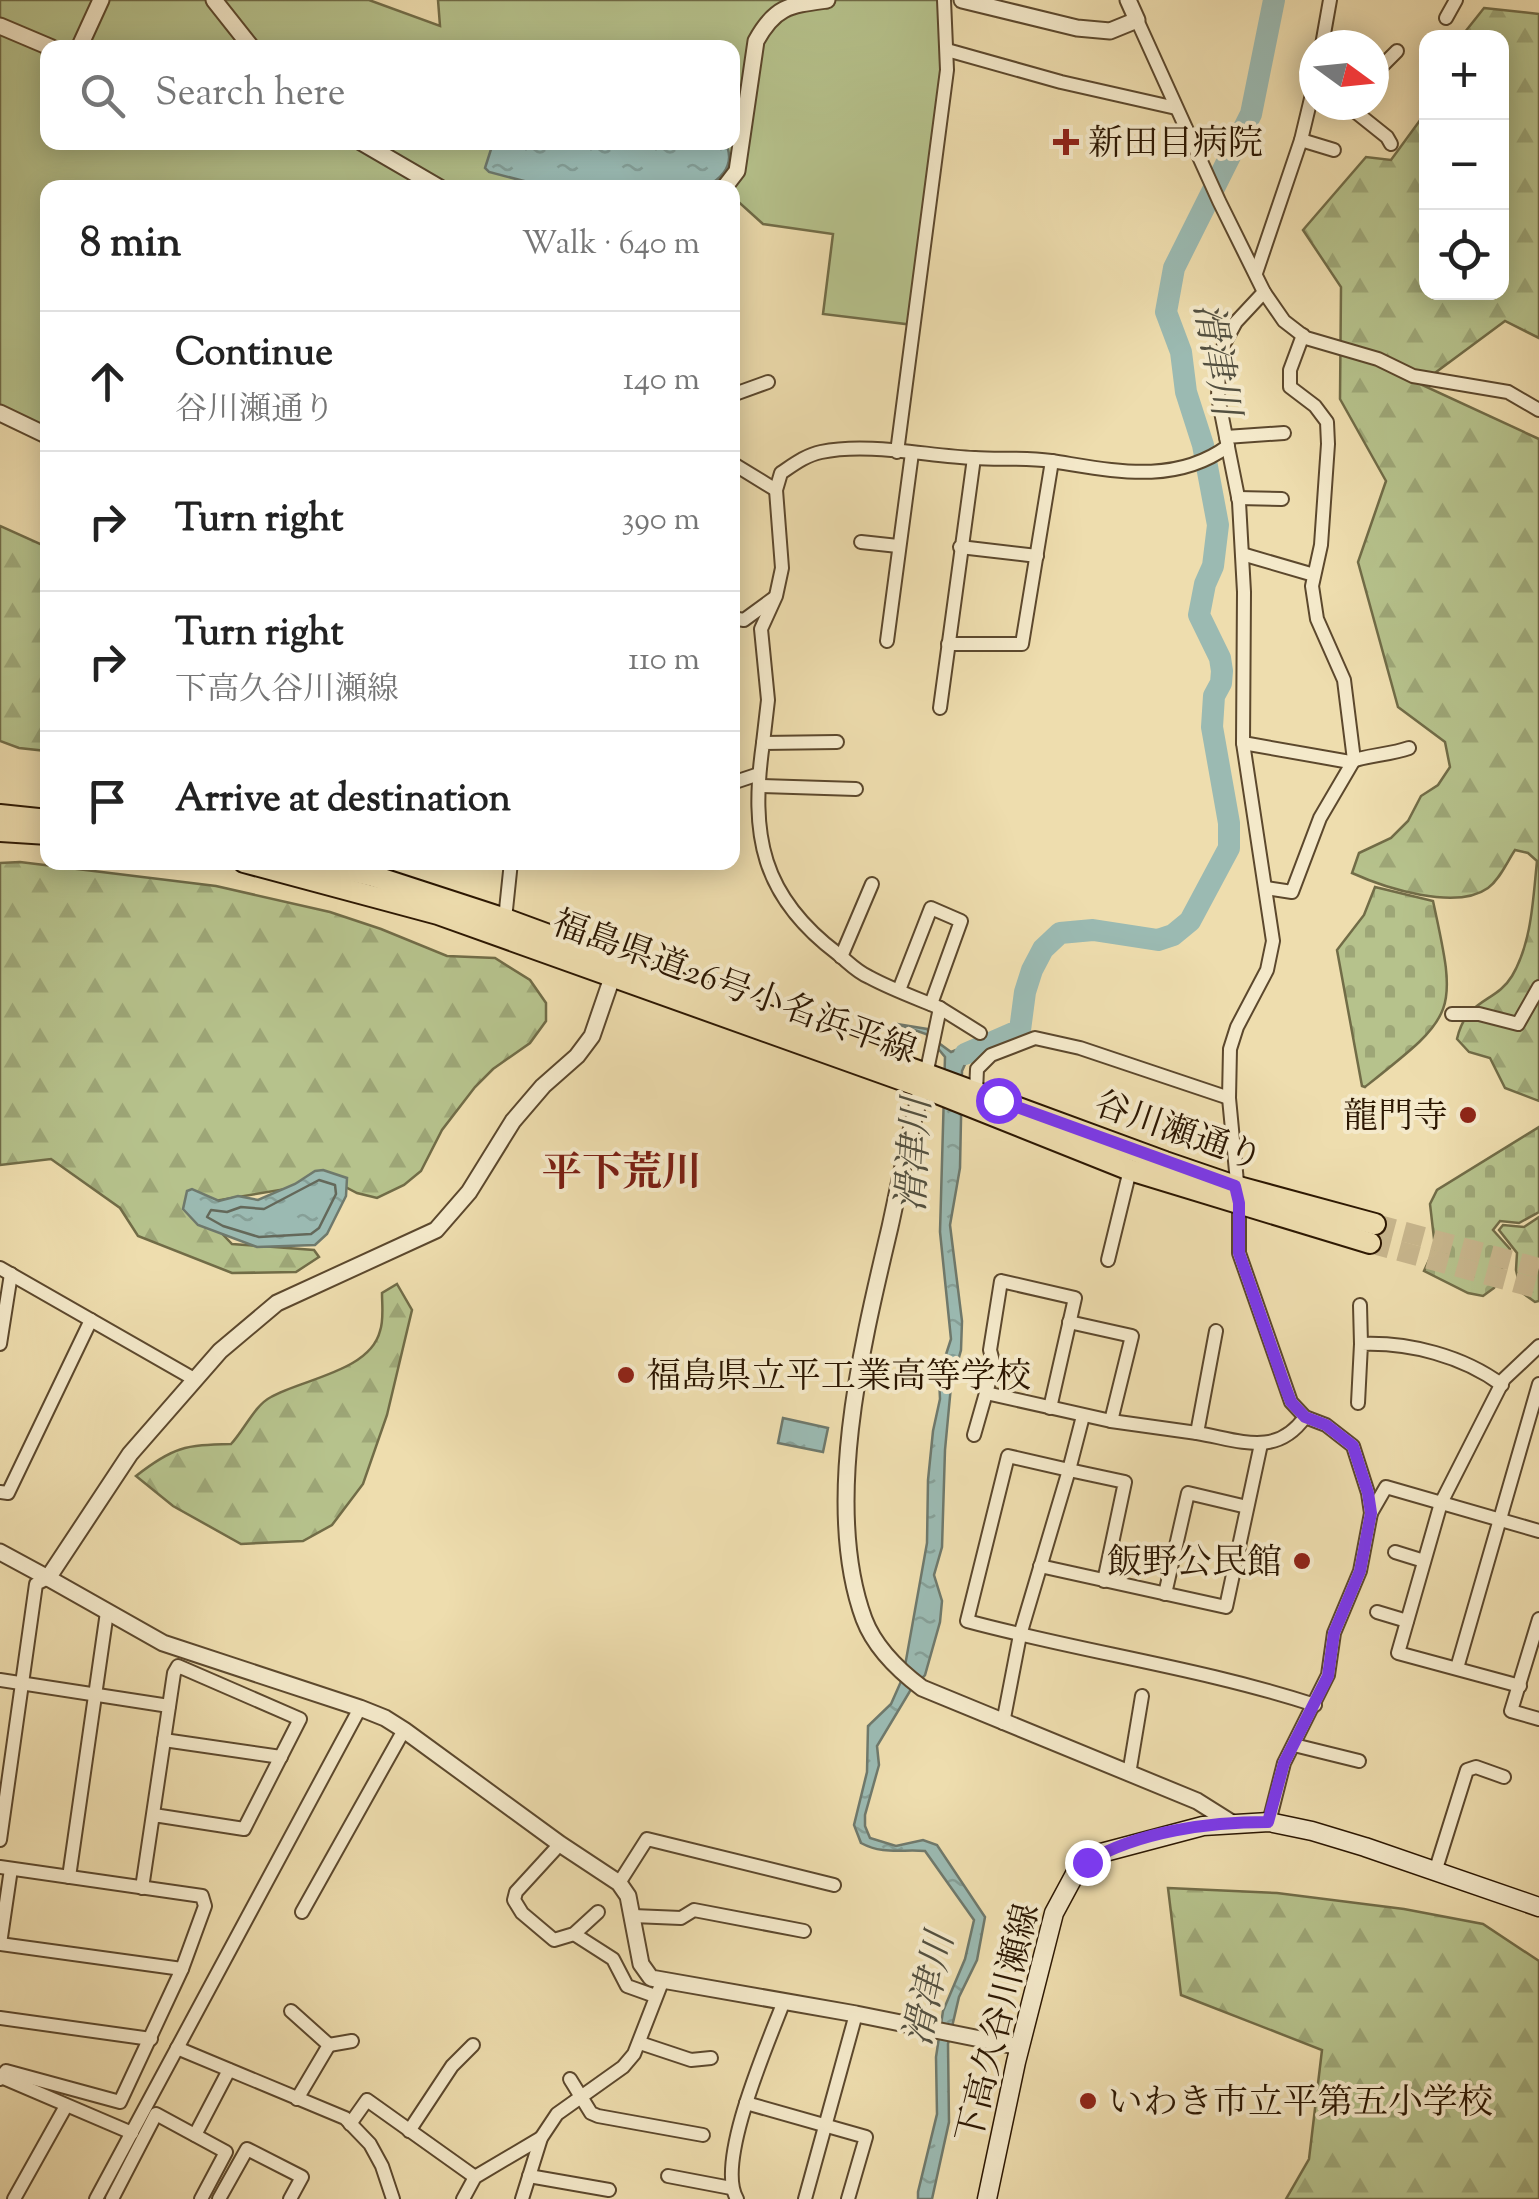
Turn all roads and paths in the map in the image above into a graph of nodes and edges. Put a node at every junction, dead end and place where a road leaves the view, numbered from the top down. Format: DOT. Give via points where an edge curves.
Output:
graph roads {
  1 [pos="101,0"];
  2 [pos="214,0"];
  3 [pos="827,0"];
  4 [pos="944,0"];
  5 [pos="964,0"];
  6 [pos="1128,0"];
  7 [pos="1330,0"];
  8 [pos="1456,0"];
  9 [pos="1446,18"];
  10 [pos="1137,20"];
  11 [pos="0,26"];
  12 [pos="1327,30"];
  13 [pos="83,40"];
  14 [pos="246,40"];
  15 [pos="40,43"];
  16 [pos="947,50"];
  17 [pos="1398,51"];
  18 [pos="1389,59"];
  19 [pos="1176,108"];
  20 [pos="1306,120"];
  21 [pos="1367,120"];
  22 [pos="1301,140"];
  23 [pos="1391,144"];
  24 [pos="375,150"];
  25 [pos="1334,150"];
  26 [pos="426,180"];
  27 [pos="730,180"];
  28 [pos="1256,273"];
  29 [pos="1264,292"];
  30 [pos="1303,336"];
  31 [pos="768,382"];
  32 [pos="740,392"];
  33 [pos="1539,410"];
  34 [pos="0,413"];
  35 [pos="40,432"];
  36 [pos="1284,432"];
  37 [pos="1223,446"];
  38 [pos="897,452"];
  39 [pos="912,453"];
  40 [pos="974,458"];
  41 [pos="1052,461"];
  42 [pos="740,468"];
  43 [pos="776,490"];
  44 [pos="1238,498"];
  45 [pos="1282,499"];
  46 [pos="861,542"];
  47 [pos="898,546"];
  48 [pos="960,547"];
  49 [pos="1242,554"];
  50 [pos="1037,556"];
  51 [pos="1314,575"];
  52 [pos="776,596"];
  53 [pos="740,619"];
  54 [pos="886,641"];
  55 [pos="948,644"];
  56 [pos="940,708"];
  57 [pos="837,742"];
  58 [pos="764,743"];
  59 [pos="1243,744"];
  60 [pos="1409,748"];
  61 [pos="1354,760"];
  62 [pos="759,780"];
  63 [pos="740,782"];
  64 [pos="856,790"];
  65 [pos="0,815"];
  66 [pos="40,819"];
  67 [pos="0,831"];
  68 [pos="40,834"];
  69 [pos="331,870"];
  70 [pos="335,870"];
  71 [pos="511,870"];
  72 [pos="872,884"];
  73 [pos="1266,888"];
  74 [pos="506,919"];
  75 [pos="841,956"];
  76 [pos="616,968"];
  77 [pos="1539,987"];
  78 [pos="899,990"];
  79 [pos="935,1006"];
  80 [pos="1452,1014"];
  81 [pos="980,1033"];
  82 [pos="929,1083"];
  83 [pos="969,1095"];
  84 [pos="1229,1098"];
  85 [pos="1130,1170"];
  86 [pos="1237,1195"];
  87 [pos="1372,1234"];
  88 [pos="1108,1260"];
  89 [pos="5,1271"];
  90 [pos="1360,1305"];
  91 [pos="91,1320"];
  92 [pos="1070,1322"];
  93 [pos="1216,1331"];
  94 [pos="0,1344"];
  95 [pos="1360,1344"];
  96 [pos="1539,1346"];
  97 [pos="194,1379"];
  98 [pos="1539,1384"];
  99 [pos="1502,1385"];
  100 [pos="986,1393"];
  101 [pos="1358,1402"];
  102 [pos="1050,1408"];
  103 [pos="1083,1416"];
  104 [pos="1305,1417"];
  105 [pos="1111,1421"];
  106 [pos="1197,1432"];
  107 [pos="974,1435"];
  108 [pos="1261,1444"];
  109 [pos="1069,1470"];
  110 [pos="0,1492"];
  111 [pos="1441,1503"];
  112 [pos="1248,1507"];
  113 [pos="1371,1513"];
  114 [pos="1501,1519"];
  115 [pos="1539,1531"];
  116 [pos="0,1552"];
  117 [pos="1394,1552"];
  118 [pos="1424,1561"];
  119 [pos="1040,1566"];
  120 [pos="48,1578"];
  121 [pos="1104,1580"];
  122 [pos="1165,1594"];
  123 [pos="107,1612"];
  124 [pos="1378,1612"];
  125 [pos="1539,1619"];
  126 [pos="1408,1621"];
  127 [pos="1020,1635"];
  128 [pos="1457,1668"];
  129 [pos="0,1680"];
  130 [pos="22,1684"];
  131 [pos="1520,1686"];
  132 [pos="95,1695"];
  133 [pos="1142,1696"];
  134 [pos="1315,1704"];
  135 [pos="169,1706"];
  136 [pos="360,1708"];
  137 [pos="1539,1718"];
  138 [pos="1003,1723"];
  139 [pos="404,1730"];
  140 [pos="164,1740"];
  141 [pos="1294,1745"];
  142 [pos="281,1757"];
  143 [pos="1359,1761"];
  144 [pos="1129,1774"];
  145 [pos="1504,1777"];
  146 [pos="154,1815"];
  147 [pos="1268,1822"];
  148 [pos="1232,1823"];
  149 [pos="0,1840"];
  150 [pos="560,1844"];
  151 [pos="5,1868"];
  152 [pos="1436,1872"];
  153 [pos="69,1877"];
  154 [pos="618,1882"];
  155 [pos="834,1885"];
  156 [pos="142,1888"];
  157 [pos="1539,1908"];
  158 [pos="302,1912"];
  159 [pos="598,1912"];
  160 [pos="633,1916"];
  161 [pos="804,1931"];
  162 [pos="574,1934"];
  163 [pos="0,1944"];
  164 [pos="182,1969"];
  165 [pos="658,1989"];
  166 [pos="784,2001"];
  167 [pos="291,2011"];
  168 [pos="856,2014"];
  169 [pos="0,2018"];
  170 [pos="151,2038"];
  171 [pos="352,2042"];
  172 [pos="640,2043"];
  173 [pos="330,2045"];
  174 [pos="473,2045"];
  175 [pos="1020,2047"];
  176 [pos="177,2048"];
  177 [pos="711,2058"];
  178 [pos="229,2070"];
  179 [pos="1,2078"];
  180 [pos="570,2080"];
  181 [pos="581,2098"];
  182 [pos="296,2099"];
  183 [pos="746,2103"];
  184 [pos="66,2106"];
  185 [pos="350,2124"];
  186 [pos="826,2126"];
  187 [pos="409,2131"];
  188 [pos="132,2133"];
  189 [pos="703,2135"];
  190 [pos="195,2136"];
  191 [pos="540,2138"];
  192 [pos="475,2176"];
  193 [pos="530,2176"];
  194 [pos="668,2176"];
  195 [pos="609,2190"];
  196 [pos="734,2194"];
  197 [pos="14,2199"];
  198 [pos="96,2199"];
  199 [pos="112,2199"];
  200 [pos="201,2199"];
  201 [pos="219,2199"];
  202 [pos="290,2199"];
  203 [pos="393,2199"];
  204 [pos="462,2199"];
  205 [pos="522,2199"];
  206 [pos="806,2199"];
  207 [pos="848,2199"];
  208 [pos="987,2199"];
  1 -- 13 [label="street"];
  2 -- 14 [label="street"];
  3 -- 27 [label="street" via="774,14 756,40 737,171"];
  4 -- 16 [label="street"];
  5 -- 10 [label="street" via="1110,32"];
  6 -- 10 [label="street"];
  7 -- 12 [label="street"];
  8 -- 9 [label="street"];
  10 -- 19 [label="street"];
  11 -- 15 [label="street"];
  16 -- 19 [label="street"];
  16 -- 38 [label="street"];
  17 -- 18 [label="street"];
  19 -- 28 [label="street"];
  20 -- 22 [label="street"];
  21 -- 23 [label="street"];
  22 -- 25 [label="street"];
  22 -- 28 [label="street"];
  24 -- 26 [label="street"];
  28 -- 29 [label="street"];
  29 -- 30 [label="street"];
  29 -- 37 [label="street" via="1224,344 1218,396"];
  30 -- 33 [label="street" via="1413,376 1508,392"];
  30 -- 51 [label="street" via="1290,386 1322,412 1328,444"];
  31 -- 32 [label="street"];
  34 -- 35 [label="street"];
  36 -- 37 [label="street"];
  37 -- 41 [label="street" via="1198,463 1164,472"];
  37 -- 44 [label="street"];
  38 -- 39 [label="street"];
  38 -- 43 [label="street" via="816,452 781,473"];
  39 -- 40 [label="street"];
  39 -- 47 [label="street"];
  40 -- 41 [label="street"];
  40 -- 48 [label="street"];
  41 -- 50 [label="street"];
  42 -- 43 [label="street"];
  43 -- 52 [label="street" via="782,568"];
  44 -- 45 [label="street"];
  44 -- 49 [label="street"];
  46 -- 47 [label="street"];
  47 -- 54 [label="street"];
  48 -- 50 [label="street"];
  48 -- 55 [label="street"];
  49 -- 51 [label="street"];
  49 -- 59 [label="street"];
  50 -- 55 [label="street" via="1022,644"];
  51 -- 61 [label="street" via="1317,619 1344,680"];
  52 -- 53 [label="street"];
  52 -- 58 [label="street" via="762,630"];
  55 -- 56 [label="street"];
  57 -- 58 [label="street"];
  58 -- 62 [label="street"];
  59 -- 61 [label="street"];
  59 -- 73 [label="street"];
  60 -- 61 [label="street"];
  61 -- 73 [label="street" via="1320,818 1292,892"];
  62 -- 63 [label="street"];
  62 -- 64 [label="street"];
  62 -- 75 [label="street" via="769,874 798,920"];
  65 -- 66 [label="main road"];
  67 -- 68 [label="main road"];
  69 -- 76 [label="main road, 福島県道26号小名浜平線" via="438,914"];
  70 -- 74 [label="main road"];
  71 -- 74 [label="street"];
  72 -- 75 [label="street"];
  73 -- 84 [label="street" via="1273,941 1267,970 1230,1050"];
  74 -- 76 [label="main road"];
  75 -- 78 [label="street"];
  76 -- 82 [label="main road, 福島県道26号小名浜平線"];
  76 -- 97 [label="street" via="592,1036 513,1121 469,1192 436,1230 277,1303"];
  77 -- 80 [label="street" via="1518,1024"];
  78 -- 79 [label="street"];
  78 -- 79 [label="street" via="931,908 961,921"];
  79 -- 81 [label="street"];
  79 -- 82 [label="street"];
  82 -- 83 [label="main road, 福島県道26号小名浜平線"];
  82 -- 138 [label="street" via="858,1367 848,1501 851,1570 864,1620 890,1660 922,1688"];
  83 -- 84 [label="street" via="977,1069 992,1055 1036,1038"];
  83 -- 85 [label="main road, 福島県道26号小名浜平線"];
  83 -- 86 [label="main road, 谷川瀬通り"];
  84 -- 86 [label="street"];
  85 -- 86 [label="main road, 福島県道26号小名浜平線"];
  85 -- 88 [label="street"];
  86 -- 87 [label="main road, 福島県道26号小名浜平線"];
  86 -- 104 [label="street" via="1239,1253 1291,1402"];
  89 -- 91 [label="street"];
  89 -- 94 [label="street"];
  90 -- 95 [label="street"];
  91 -- 97 [label="street"];
  91 -- 110 [label="street" via="8,1493"];
  92 -- 100 [label="street" via="1075,1298 1001,1280"];
  92 -- 102 [label="street"];
  92 -- 105 [label="street" via="1132,1336"];
  93 -- 106 [label="street"];
  95 -- 99 [label="street" via="1392,1343 1478,1367"];
  95 -- 101 [label="street"];
  96 -- 99 [label="street"];
  97 -- 120 [label="street" via="130,1454"];
  98 -- 114 [label="street"];
  99 -- 111 [label="street"];
  100 -- 102 [label="street"];
  100 -- 107 [label="street"];
  102 -- 103 [label="street"];
  103 -- 105 [label="street"];
  103 -- 109 [label="street"];
  104 -- 108 [label="street" via="1284,1439"];
  104 -- 113 [label="street" via="1353,1446"];
  105 -- 106 [label="street"];
  106 -- 108 [label="street"];
  108 -- 112 [label="street"];
  109 -- 119 [label="street"];
  109 -- 121 [label="street" via="1125,1482"];
  109 -- 127 [label="street" via="1008,1456 967,1621"];
  111 -- 113 [label="street" via="1386,1487"];
  111 -- 114 [label="street"];
  111 -- 118 [label="street"];
  112 -- 122 [label="street" via="1188,1494"];
  112 -- 122 [label="street" via="1226,1607"];
  113 -- 134 [label="street" via="1360,1571"];
  114 -- 115 [label="street"];
  114 -- 128 [label="street"];
  116 -- 120 [label="street"];
  117 -- 118 [label="street"];
  118 -- 126 [label="street"];
  119 -- 121 [label="street"];
  119 -- 127 [label="street"];
  120 -- 123 [label="street"];
  120 -- 130 [label="street" via="36,1584"];
  121 -- 122 [label="street"];
  123 -- 132 [label="street"];
  123 -- 136 [label="street" via="193,1656"];
  124 -- 126 [label="street"];
  125 -- 131 [label="street"];
  126 -- 128 [label="street" via="1398,1653"];
  127 -- 134 [label="street"];
  127 -- 138 [label="street"];
  128 -- 131 [label="street"];
  129 -- 130 [label="street"];
  130 -- 132 [label="street"];
  130 -- 149 [label="street"];
  131 -- 137 [label="street" via="1512,1711"];
  132 -- 135 [label="street"];
  132 -- 153 [label="street"];
  133 -- 144 [label="street"];
  134 -- 141 [label="street"];
  135 -- 140 [label="street"];
  135 -- 142 [label="street" via="178,1666 300,1719"];
  136 -- 139 [label="street"];
  136 -- 176 [label="street"];
  138 -- 144 [label="street"];
  139 -- 150 [label="street"];
  139 -- 158 [label="street"];
  140 -- 142 [label="street"];
  140 -- 146 [label="street"];
  141 -- 143 [label="street"];
  141 -- 147 [label="street"];
  142 -- 146 [label="street" via="244,1829"];
  144 -- 148 [label="street"];
  145 -- 152 [label="street" via="1467,1770"];
  146 -- 156 [label="street"];
  147 -- 148 [label="main road, 下高久谷川瀬線"];
  147 -- 152 [label="main road, 下高久谷川瀬線"];
  148 -- 175 [label="main road, 下高久谷川瀬線" via="1102,1853 1076,1874 1054,1913"];
  150 -- 154 [label="street"];
  150 -- 162 [label="street" via="514,1900 554,1940"];
  151 -- 153 [label="street"];
  151 -- 163 [label="street"];
  152 -- 157 [label="main road, 下高久谷川瀬線"];
  153 -- 156 [label="street"];
  154 -- 155 [label="street" via="647,1839"];
  154 -- 160 [label="street"];
  156 -- 164 [label="street" via="202,1896 206,1906"];
  159 -- 162 [label="street"];
  160 -- 161 [label="street" via="681,1918 694,1910"];
  160 -- 165 [label="street" via="644,1972"];
  162 -- 165 [label="street" via="613,1959 627,1986"];
  163 -- 164 [label="street"];
  164 -- 170 [label="street"];
  165 -- 166 [label="street"];
  165 -- 172 [label="street"];
  166 -- 168 [label="street"];
  166 -- 183 [label="street"];
  167 -- 173 [label="street"];
  168 -- 175 [label="street"];
  168 -- 186 [label="street"];
  169 -- 170 [label="street"];
  170 -- 179 [label="street" via="120,2102 6,2071"];
  171 -- 173 [label="street"];
  172 -- 177 [label="street" via="691,2060"];
  172 -- 181 [label="street" via="623,2067"];
  173 -- 182 [label="street"];
  174 -- 187 [label="street"];
  175 -- 208 [label="main road, 下高久谷川瀬線"];
  176 -- 178 [label="street"];
  176 -- 188 [label="street"];
  178 -- 182 [label="street"];
  178 -- 190 [label="street"];
  179 -- 184 [label="street"];
  180 -- 181 [label="street"];
  181 -- 189 [label="street" via="598,2116"];
  181 -- 191 [label="street" via="557,2114"];
  182 -- 185 [label="street"];
  183 -- 186 [label="street"];
  183 -- 196 [label="street"];
  184 -- 188 [label="street"];
  184 -- 197 [label="street"];
  185 -- 187 [label="street" via="367,2100"];
  185 -- 203 [label="street" via="370,2144"];
  186 -- 206 [label="street"];
  186 -- 207 [label="street" via="866,2137"];
  187 -- 192 [label="street"];
  188 -- 198 [label="street"];
  190 -- 199 [label="street" via="156,2114"];
  190 -- 200 [label="street" via="226,2152"];
  191 -- 192 [label="street"];
  191 -- 193 [label="street"];
  192 -- 204 [label="street"];
  193 -- 195 [label="street"];
  193 -- 205 [label="street"];
  194 -- 196 [label="street"];
  201 -- 202 [label="street" via="247,2149 302,2177"];
}
